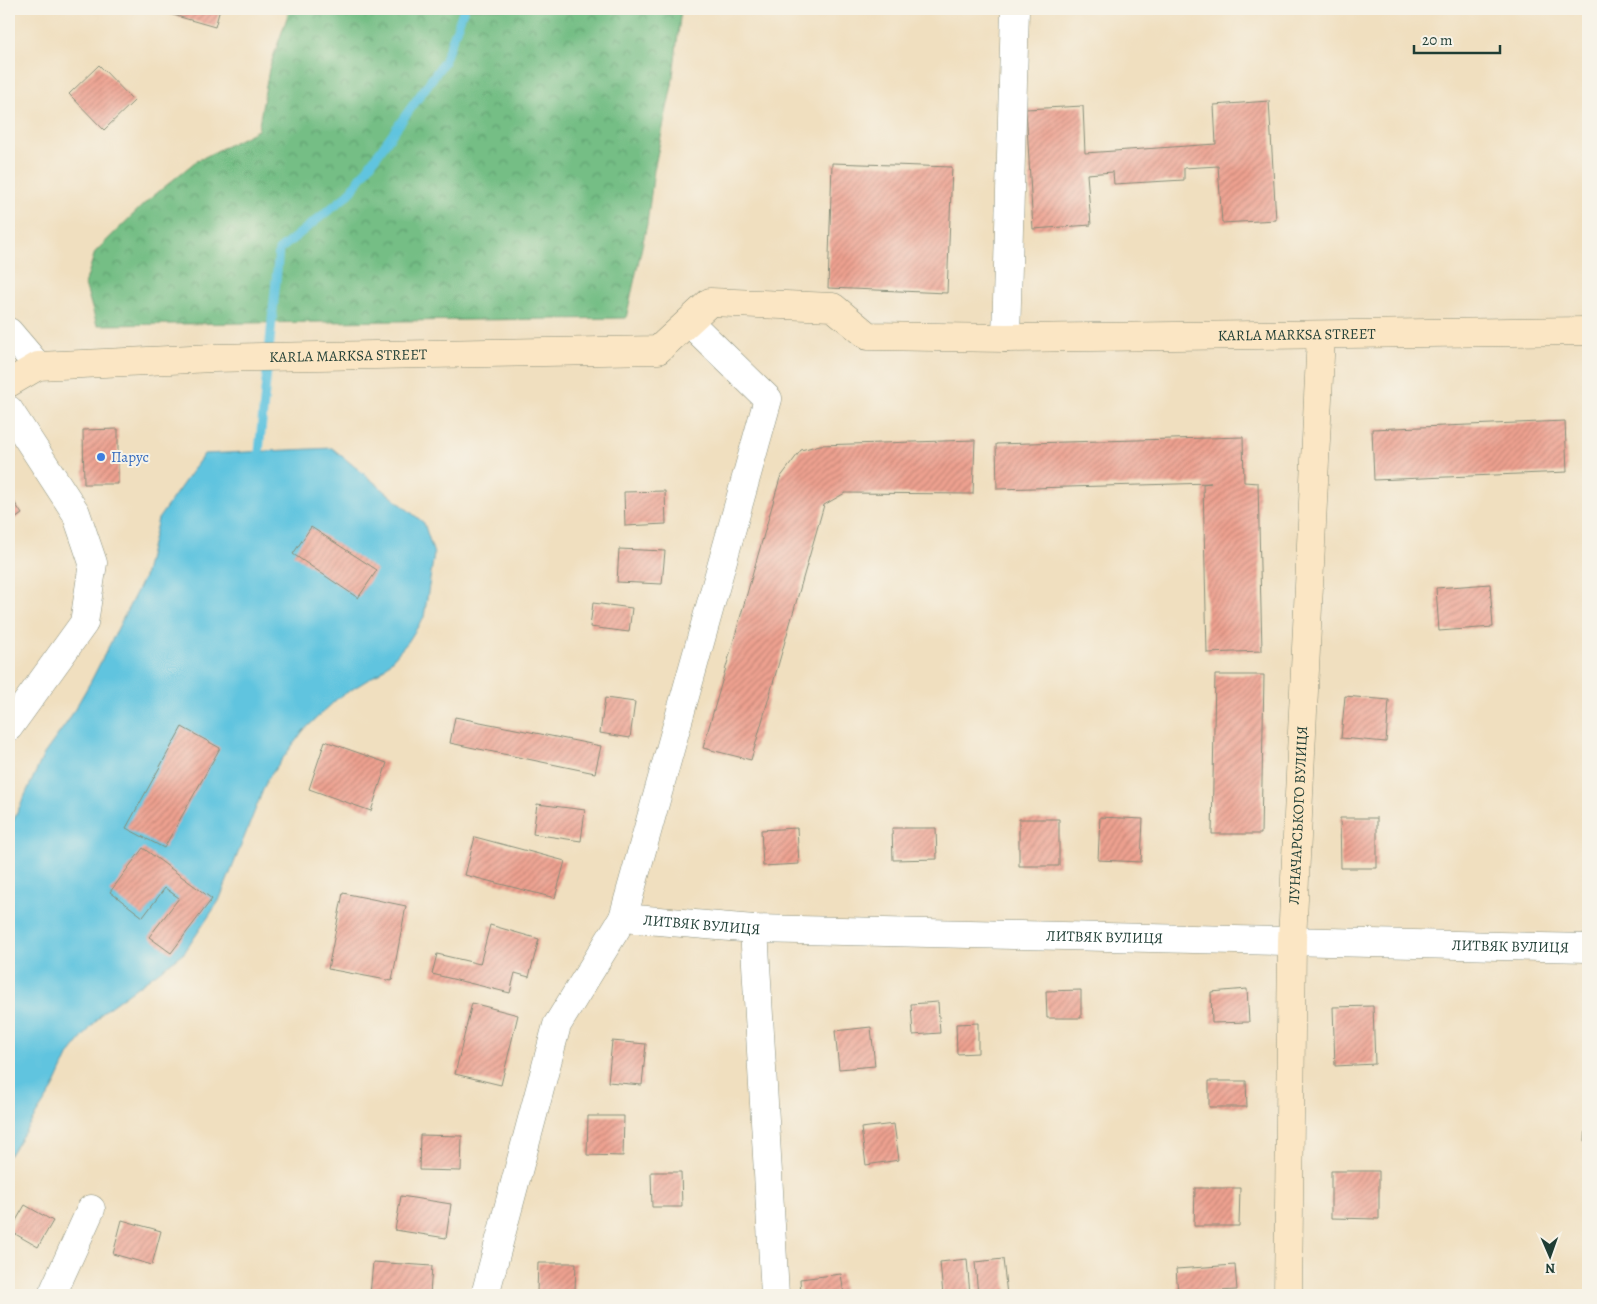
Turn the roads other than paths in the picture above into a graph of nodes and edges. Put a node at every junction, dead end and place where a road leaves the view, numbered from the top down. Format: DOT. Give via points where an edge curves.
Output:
graph roads {
  1 [pos="1015,9"];
  2 [pos="689,322"];
  3 [pos="1588,331"];
  4 [pos="9,332"];
  5 [pos="1321,335"];
  6 [pos="1006,338"];
  7 [pos="38,366"];
  8 [pos="9,383"];
  9 [pos="9,410"];
  10 [pos="9,727"];
  11 [pos="623,918"];
  12 [pos="754,929"];
  13 [pos="1292,941"];
  14 [pos="1588,948"];
  15 [pos="91,1209"];
  16 [pos="52,1295"];
  17 [pos="485,1295"];
  18 [pos="775,1295"];
  19 [pos="1288,1295"];
  1 -- 6 [label="street"];
  2 -- 6 [label="main road, KARLA MARKSA STREET" via="710,302 834,307 868,336"];
  2 -- 7 [label="main road, KARLA MARKSA STREET" via="658,350 213,358"];
  2 -- 11 [label="street" via="768,398"];
  3 -- 5 [label="main road, KARLA MARKSA STREET"];
  4 -- 7 [label="street"];
  5 -- 6 [label="main road, KARLA MARKSA STREET"];
  5 -- 13 [label="main road, ЛУНАЧАРСЬКОГО ВУЛИЦЯ"];
  7 -- 8 [label="main road"];
  9 -- 10 [label="street" via="76,512 93,563 84,623"];
  11 -- 12 [label="street, ЛИТВЯК ВУЛИЦЯ"];
  11 -- 17 [label="street" via="557,1025"];
  12 -- 13 [label="street, ЛИТВЯК ВУЛИЦЯ"];
  12 -- 18 [label="street"];
  13 -- 14 [label="street, ЛИТВЯК ВУЛИЦЯ"];
  13 -- 19 [label="main road, ЛУНАЧАРСЬКОГО ВУЛИЦЯ"];
  15 -- 16 [label="street"];
}
